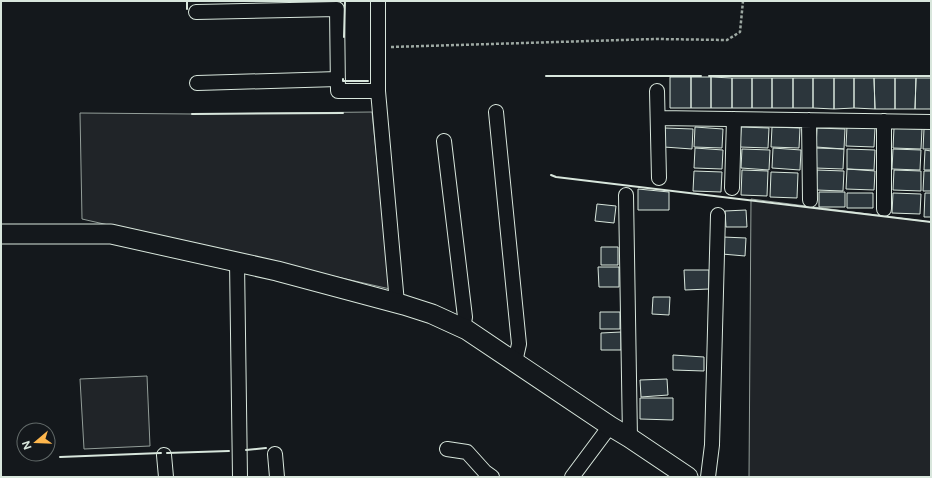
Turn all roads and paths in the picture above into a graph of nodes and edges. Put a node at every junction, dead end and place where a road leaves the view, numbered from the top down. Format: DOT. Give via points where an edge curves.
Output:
graph roads {
  1 [pos="378,1"];
  2 [pos="743,1"];
  3 [pos="196,12"];
  4 [pos="378,48"];
  5 [pos="338,79"];
  6 [pos="197,83"];
  7 [pos="378,91"];
  8 [pos="658,92"];
  9 [pos="496,112"];
  10 [pos="658,118"];
  11 [pos="734,119"];
  12 [pos="809,120"];
  13 [pos="884,121"];
  14 [pos="931,122"];
  15 [pos="444,141"];
  16 [pos="659,178"];
  17 [pos="732,188"];
  18 [pos="626,195"];
  19 [pos="810,200"];
  20 [pos="884,209"];
  21 [pos="718,215"];
  22 [pos="1,234"];
  23 [pos="237,262"];
  24 [pos="397,303"];
  25 [pos="462,328"];
  26 [pos="515,362"];
  27 [pos="610,426"];
  28 [pos="630,438"];
  29 [pos="447,449"];
  30 [pos="276,454"];
  31 [pos="164,455"];
  32 [pos="166,477"];
  33 [pos="240,477"];
  34 [pos="277,477"];
  35 [pos="492,477"];
  36 [pos="572,477"];
  37 [pos="688,477"];
  38 [pos="708,477"];
  1 -- 4 [label="street"];
  2 -- 4 [label="path" via="740,32 727,40 656,39"];
  3 -- 5 [label="street" via="336,9"];
  4 -- 7 [label="street"];
  5 -- 6 [label="street"];
  5 -- 7 [label="street" via="338,91"];
  7 -- 24 [label="street"];
  8 -- 10 [label="street"];
  9 -- 26 [label="street" via="519,344"];
  10 -- 11 [label="street"];
  10 -- 16 [label="street"];
  11 -- 12 [label="street"];
  11 -- 17 [label="street"];
  12 -- 13 [label="street"];
  12 -- 19 [label="street"];
  13 -- 14 [label="street"];
  13 -- 20 [label="street"];
  15 -- 25 [label="street" via="465,317"];
  18 -- 28 [label="street"];
  21 -- 38 [label="street" via="712,445"];
  22 -- 23 [label="street" via="111,234"];
  23 -- 24 [label="street"];
  23 -- 33 [label="street"];
  24 -- 25 [label="street" via="432,314"];
  25 -- 26 [label="street"];
  26 -- 27 [label="street"];
  27 -- 28 [label="street"];
  27 -- 36 [label="street"];
  28 -- 37 [label="street"];
  29 -- 35 [label="street" via="467,452"];
  30 -- 34 [label="street"];
  31 -- 32 [label="street"];
}
